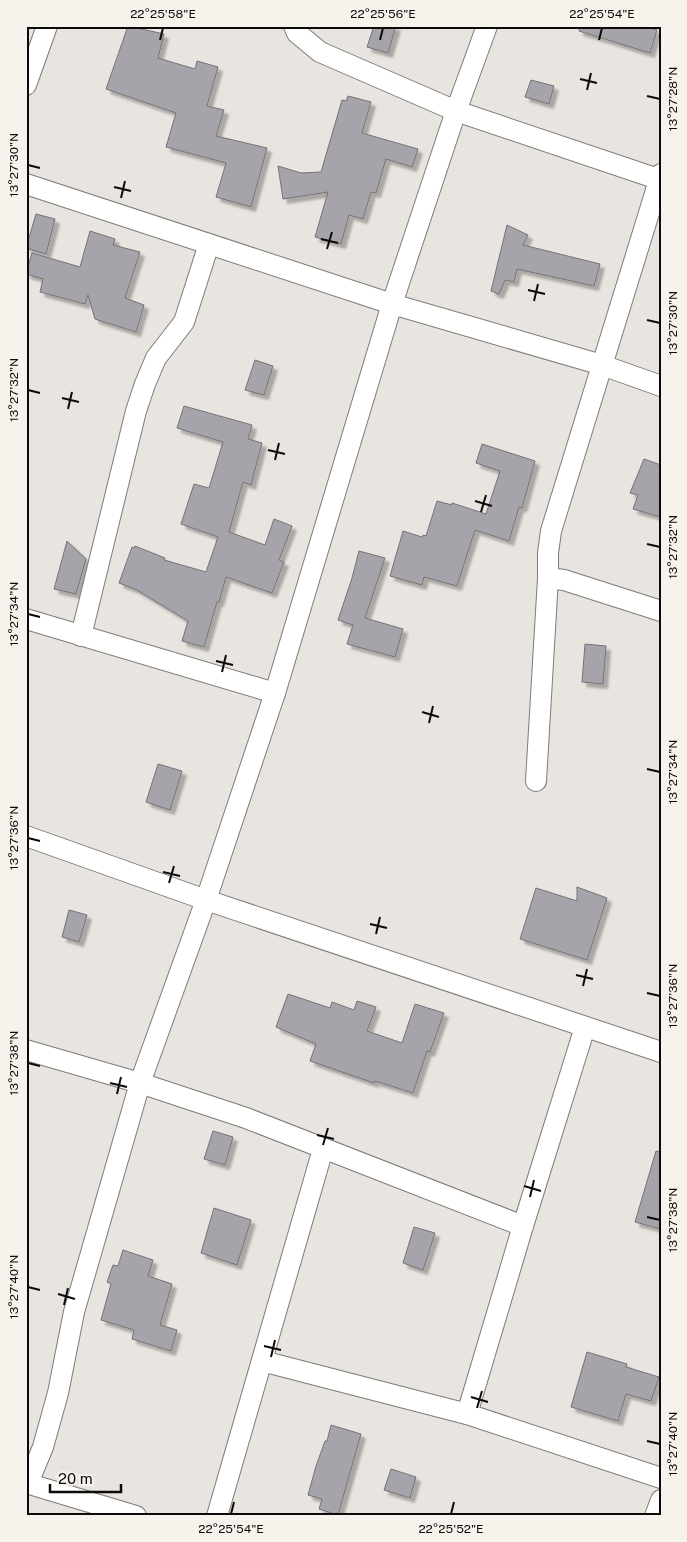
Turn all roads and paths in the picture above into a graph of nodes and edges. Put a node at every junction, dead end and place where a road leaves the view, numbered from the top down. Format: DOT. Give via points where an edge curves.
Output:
graph roads {
  1 [pos="46,26"];
  2 [pos="294,26"];
  3 [pos="487,26"];
  4 [pos="26,85"];
  5 [pos="456,111"];
  6 [pos="660,178"];
  7 [pos="26,184"];
  8 [pos="209,244"];
  9 [pos="392,304"];
  10 [pos="602,365"];
  11 [pos="661,386"];
  12 [pos="548,578"];
  13 [pos="661,611"];
  14 [pos="26,619"];
  15 [pos="80,636"];
  16 [pos="275,693"];
  17 [pos="536,781"];
  18 [pos="26,836"];
  19 [pos="206,900"];
  20 [pos="585,1027"];
  21 [pos="26,1050"];
  22 [pos="661,1052"];
  23 [pos="140,1083"];
  24 [pos="323,1149"];
  25 [pos="523,1226"];
  26 [pos="262,1361"];
  27 [pos="467,1414"];
  28 [pos="661,1478"];
  29 [pos="27,1483"];
  30 [pos="661,1500"];
  31 [pos="136,1516"];
  32 [pos="217,1516"];
  33 [pos="655,1516"];
  1 -- 4 [label="street"];
  2 -- 5 [label="street" via="297,33 320,52"];
  3 -- 5 [label="street"];
  5 -- 6 [label="street"];
  5 -- 9 [label="street"];
  6 -- 10 [label="street"];
  7 -- 8 [label="street"];
  8 -- 9 [label="street"];
  8 -- 15 [label="street" via="184,322 156,358 136,411"];
  9 -- 10 [label="street"];
  9 -- 16 [label="street"];
  10 -- 11 [label="street"];
  10 -- 12 [label="street" via="551,531"];
  12 -- 13 [label="street" via="564,580"];
  12 -- 17 [label="street"];
  14 -- 15 [label="street"];
  15 -- 16 [label="street"];
  16 -- 19 [label="street"];
  18 -- 19 [label="street"];
  19 -- 20 [label="street"];
  19 -- 23 [label="street"];
  20 -- 22 [label="street"];
  20 -- 25 [label="street"];
  21 -- 23 [label="street"];
  23 -- 24 [label="street" via="246,1118"];
  23 -- 29 [label="street" via="74,1312 58,1393 43,1446"];
  24 -- 25 [label="street"];
  24 -- 26 [label="street"];
  25 -- 27 [label="street"];
  26 -- 27 [label="street"];
  26 -- 32 [label="street"];
  27 -- 28 [label="street"];
  29 -- 31 [label="street"];
  30 -- 33 [label="street"];
}
